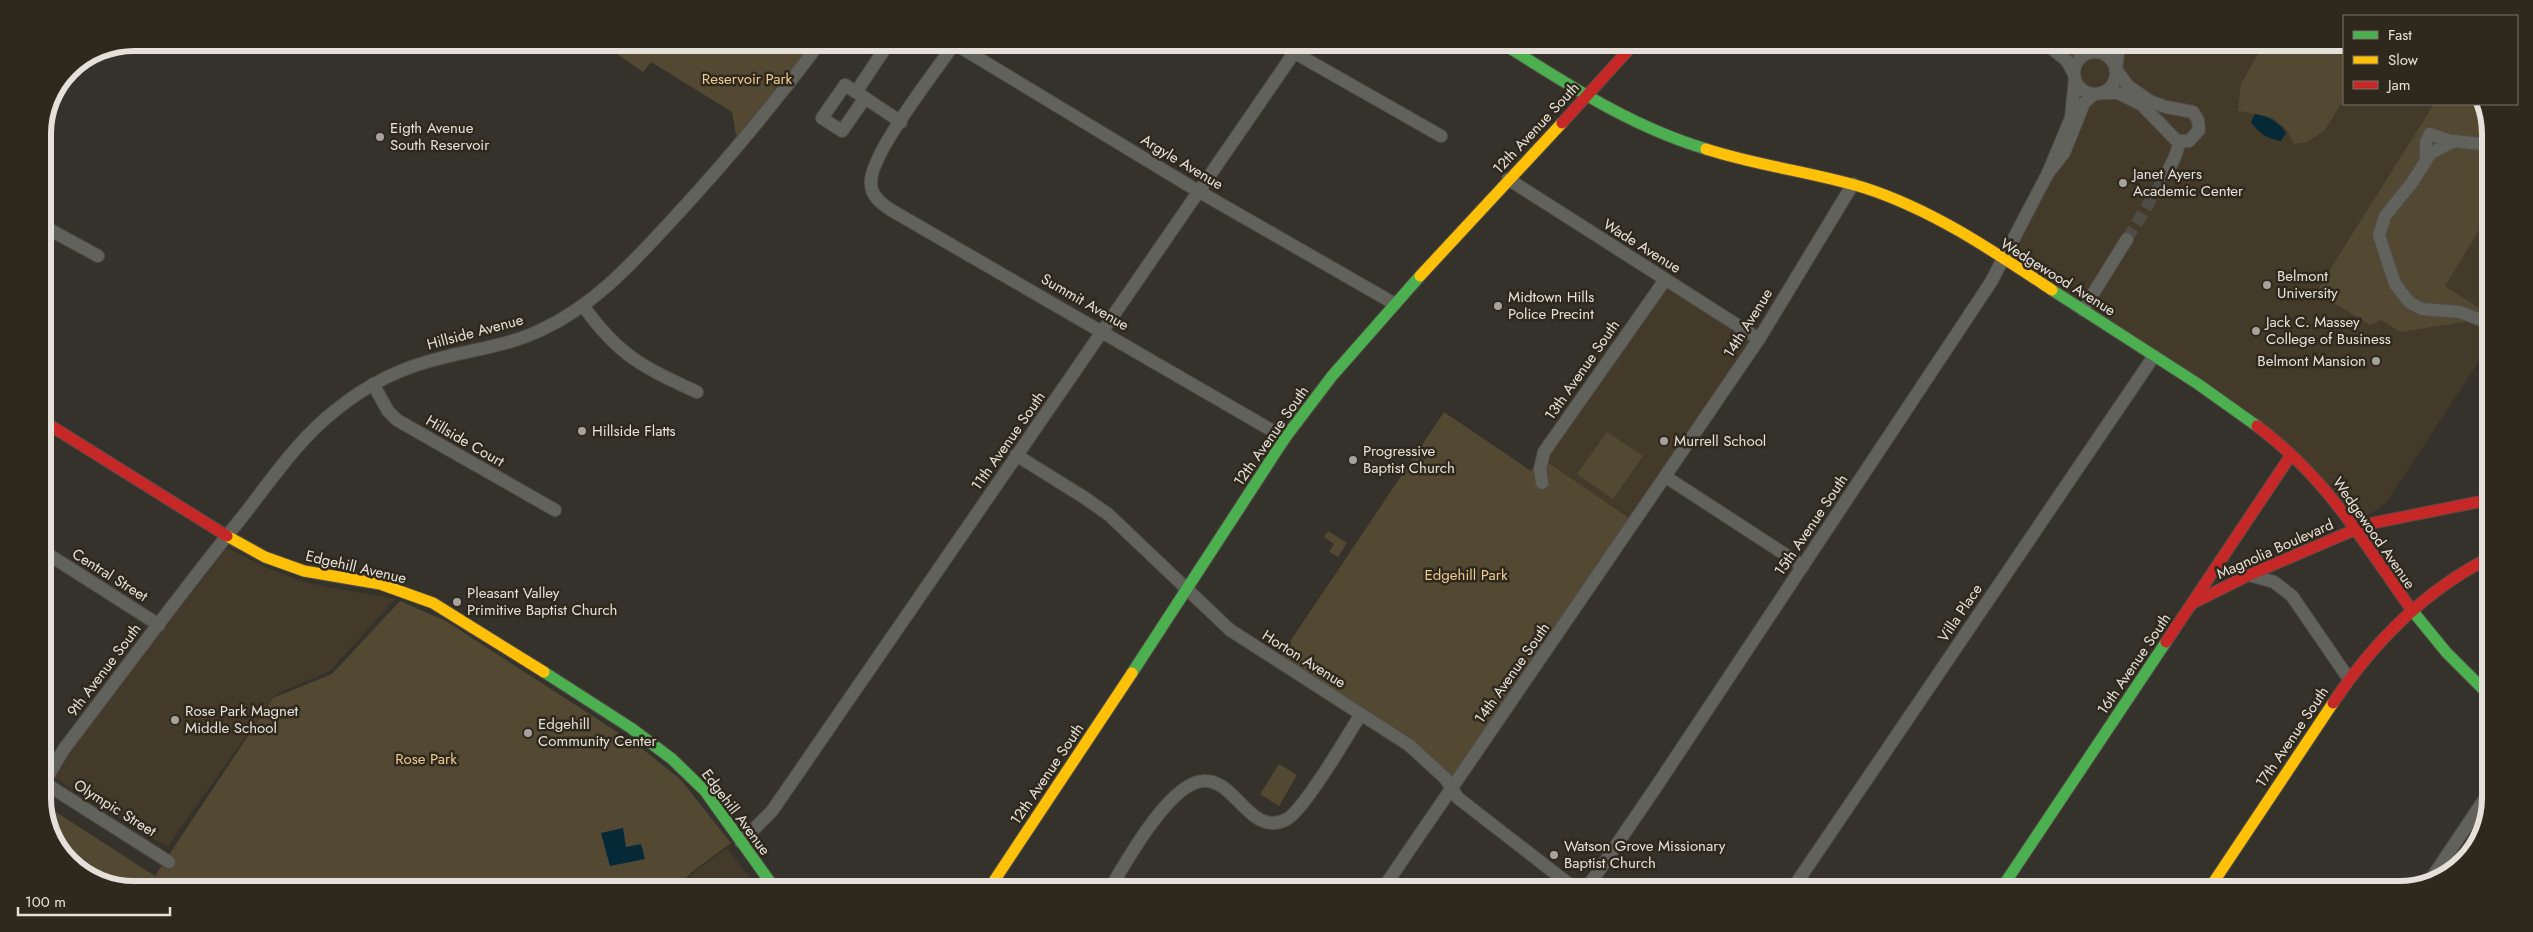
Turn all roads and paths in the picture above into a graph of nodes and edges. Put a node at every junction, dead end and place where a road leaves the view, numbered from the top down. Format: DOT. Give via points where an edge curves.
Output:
graph roads {
  1 [pos="814,51"];
  2 [pos="884,51"];
  3 [pos="950,51"];
  4 [pos="967,51"];
  5 [pos="1515,51"];
  6 [pos="1628,51"];
  7 [pos="2056,51"];
  8 [pos="2096,51"];
  9 [pos="2102,51"];
  10 [pos="2118,51"];
  11 [pos="1294,52"];
  12 [pos="2116,69"];
  13 [pos="2075,77"];
  14 [pos="2098,94"];
  15 [pos="1587,96"];
  16 [pos="2190,112"];
  17 [pos="901,122"];
  18 [pos="1441,136"];
  19 [pos="2175,139"];
  20 [pos="2482,144"];
  21 [pos="2048,173"];
  22 [pos="2166,175"];
  23 [pos="1508,180"];
  24 [pos="1853,184"];
  25 [pos="1198,191"];
  26 [pos="51,230"];
  27 [pos="2127,239"];
  28 [pos="98,256"];
  29 [pos="2004,260"];
  30 [pos="1665,280"];
  31 [pos="1394,304"];
  32 [pos="584,307"];
  33 [pos="2083,310"];
  34 [pos="2482,320"];
  35 [pos="1104,332"];
  36 [pos="1759,339"];
  37 [pos="2154,356"];
  38 [pos="373,384"];
  39 [pos="697,392"];
  40 [pos="51,426"];
  41 [pos="1285,438"];
  42 [pos="2292,454"];
  43 [pos="1016,455"];
  44 [pos="1666,477"];
  45 [pos="1542,483"];
  46 [pos="2482,501"];
  47 [pos="555,510"];
  48 [pos="2356,530"];
  49 [pos="226,536"];
  50 [pos="51,556"];
  51 [pos="2482,562"];
  52 [pos="1803,566"];
  53 [pos="2249,575"];
  54 [pos="1187,590"];
  55 [pos="2192,603"];
  56 [pos="2410,610"];
  57 [pos="159,625"];
  58 [pos="2349,679"];
  59 [pos="2482,688"];
  60 [pos="1361,714"];
  61 [pos="51,770"];
  62 [pos="51,788"];
  63 [pos="1452,788"];
  64 [pos="2481,803"];
  65 [pos="742,842"];
  66 [pos="169,862"];
  67 [pos="2436,871"];
  68 [pos="770,881"];
  69 [pos="994,881"];
  70 [pos="1115,881"];
  71 [pos="1388,881"];
  72 [pos="1565,881"];
  73 [pos="1592,881"];
  74 [pos="1798,881"];
  75 [pos="2006,881"];
  76 [pos="2214,881"];
  1 -- 32 [label="street, Hillside Avenue" via="705,184 620,275"];
  2 -- 17 [label="street" via="861,95"];
  3 -- 17 [label="street"];
  4 -- 25 [label="street, Argyle Avenue"];
  5 -- 15 [label="main road, Wedgewood Avenue"];
  6 -- 15 [label="main road, 12th Avenue South"];
  7 -- 13 [label="street" via="2068,60"];
  8 -- 13 [label="street" via="2080,58 2075,66"];
  9 -- 12 [label="street"];
  10 -- 12 [label="street"];
  11 -- 18 [label="street"];
  11 -- 25 [label="street, 11th Avenue South"];
  12 -- 14 [label="street" via="2113,83"];
  12 -- 16 [label="street" via="2128,86 2150,101"];
  13 -- 14 [label="street" via="2081,89"];
  13 -- 21 [label="street, 15th Avenue South" via="2071,118"];
  14 -- 19 [label="street" via="2120,94 2142,105"];
  14 -- 21 [label="street, 15th Avenue South" via="2084,103 2064,153"];
  15 -- 23 [label="main road, 12th Avenue South"];
  15 -- 24 [label="main road, Wedgewood Avenue" via="1686,144"];
  16 -- 19 [label="street" via="2176,111 2170,116 2166,126"];
  16 -- 19 [label="street" via="2199,123 2197,134 2189,141"];
  17 -- 35 [label="street, Summit Avenue" via="876,159 871,175 872,192 880,202"];
  19 -- 22 [label="street" via="2174,159"];
  20 -- 34 [label="street" via="2453,142 2435,150 2389,209 2380,228 2380,241 2400,293 2418,308 2460,312"];
  21 -- 29 [label="street, 15th Avenue South"];
  23 -- 30 [label="street, Wade Avenue"];
  23 -- 31 [label="main road, 12th Avenue South"];
  24 -- 29 [label="main road, Wedgewood Avenue" via="1932,216"];
  24 -- 36 [label="street, 14th Avenue"];
  25 -- 31 [label="street, Argyle Avenue"];
  25 -- 35 [label="street, 11th Avenue South"];
  26 -- 28 [label="street"];
  27 -- 33 [label="street"];
  29 -- 33 [label="main road, Wedgewood Avenue"];
  29 -- 52 [label="street, 15th Avenue South"];
  30 -- 36 [label="street, Wade Avenue"];
  30 -- 45 [label="street, 13th Avenue South" via="1544,452 1540,469"];
  31 -- 41 [label="main road, 12th Avenue South" via="1332,376"];
  32 -- 38 [label="street, Hillside Avenue" via="517,340 428,361"];
  32 -- 39 [label="street" via="615,346 635,361"];
  33 -- 37 [label="main road, Wedgewood Avenue"];
  35 -- 41 [label="street, Summit Avenue"];
  35 -- 43 [label="street, 11th Avenue South"];
  36 -- 44 [label="street, 14th Avenue"];
  37 -- 42 [label="main road, Wedgewood Avenue"];
  37 -- 74 [label="street, Villa Place"];
  38 -- 47 [label="street, Hillside Court" via="397,420"];
  38 -- 49 [label="street, Hillside Avenue" via="336,409 305,437"];
  40 -- 49 [label="main road, Edgehill Avenue"];
  41 -- 54 [label="main road, 12th Avenue South"];
  42 -- 48 [label="main road, Wedgewood Avenue" via="2329,493"];
  42 -- 55 [label="main road, 16th Avenue South"];
  43 -- 54 [label="street, Horton Avenue" via="1109,516"];
  43 -- 65 [label="street, 11th Avenue South" via="772,811"];
  44 -- 52 [label="street"];
  44 -- 63 [label="street, 14th Avenue South"];
  46 -- 48 [label="main road, Magnolia Boulevard" via="2368,524"];
  48 -- 53 [label="main road, Magnolia Boulevard"];
  48 -- 56 [label="main road, Wedgewood Avenue"];
  49 -- 57 [label="street, Hillside Avenue"];
  49 -- 65 [label="main road, Edgehill Avenue" via="282,564 380,584 451,612 631,728 672,759 705,791"];
  50 -- 57 [label="street, Central Street"];
  51 -- 56 [label="main road" via="2446,581"];
  52 -- 73 [label="street, 15th Avenue South"];
  53 -- 55 [label="main road, Magnolia Boulevard"];
  53 -- 58 [label="street" via="2274,582 2292,596"];
  54 -- 60 [label="street, Horton Avenue" via="1230,630"];
  54 -- 69 [label="main road, 12th Avenue South"];
  55 -- 75 [label="main road, 16th Avenue South"];
  56 -- 58 [label="main road, 17th Avenue South"];
  56 -- 59 [label="main road, Wedgewood Avenue" via="2449,658"];
  57 -- 61 [label="street, 9th Avenue South"];
  58 -- 76 [label="main road, 17th Avenue South"];
  60 -- 63 [label="street, Horton Avenue" via="1409,745 1446,778"];
  60 -- 70 [label="street" via="1290,817 1273,822 1258,819 1217,784 1195,782 1175,796 1147,829"];
  62 -- 66 [label="street, Olympic Street"];
  63 -- 71 [label="street, 14th Avenue South"];
  63 -- 72 [label="street, Horton Avenue" via="1458,798"];
  64 -- 67 [label="street"];
  65 -- 68 [label="main road, Edgehill Avenue"];
}
